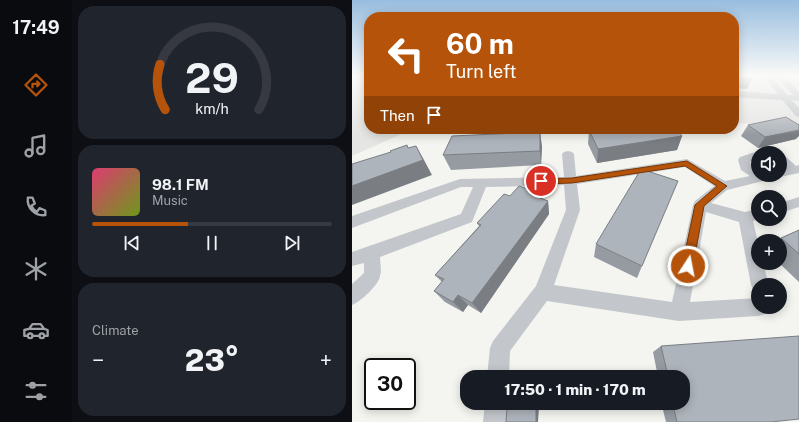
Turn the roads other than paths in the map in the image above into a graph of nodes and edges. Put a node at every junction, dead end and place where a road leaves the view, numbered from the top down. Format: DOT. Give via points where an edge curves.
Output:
graph roads {
  1 [pos="762,96"];
  2 [pos="784,97"];
  3 [pos="799,97"];
  4 [pos="799,114"];
  5 [pos="568,154"];
  6 [pos="751,157"];
  7 [pos="787,163"];
  8 [pos="797,169"];
  9 [pos="751,170"];
  10 [pos="787,171"];
  11 [pos="751,179"];
  12 [pos="572,181"];
  13 [pos="481,183"];
  14 [pos="723,186"];
  15 [pos="799,202"];
  16 [pos="700,205"];
  17 [pos="787,206"];
  18 [pos="751,216"];
  19 [pos="352,222"];
  20 [pos="752,226"];
  21 [pos="372,253"];
  22 [pos="352,259"];
  23 [pos="759,278"];
  24 [pos="542,292"];
  25 [pos="352,296"];
  26 [pos="751,307"];
  27 [pos="679,312"];
  28 [pos="498,370"];
  29 [pos="496,410"];
  30 [pos="495,422"];
  1 -- 2 [label="street"];
  2 -- 3 [label="street"];
  2 -- 4 [label="street"];
  5 -- 12 [label="street"];
  6 -- 9 [label="street" via="744,160 745,167"];
  7 -- 8 [label="street"];
  8 -- 10 [label="street"];
  11 -- 14 [label="street"];
  12 -- 13 [label="street"];
  12 -- 14 [label="street" via="687,163"];
  12 -- 24 [label="street" via="573,210"];
  13 -- 19 [label="street" via="460,184"];
  13 -- 21 [label="street" via="467,218"];
  14 -- 16 [label="street"];
  15 -- 17 [label="street"];
  16 -- 18 [label="street"];
  16 -- 27 [label="street"];
  20 -- 23 [label="street"];
  21 -- 22 [label="street"];
  21 -- 25 [label="street" via="372,276"];
  24 -- 27 [label="street"];
  24 -- 28 [label="street" via="500,348"];
  26 -- 27 [label="street"];
  29 -- 30 [label="street"];
}
